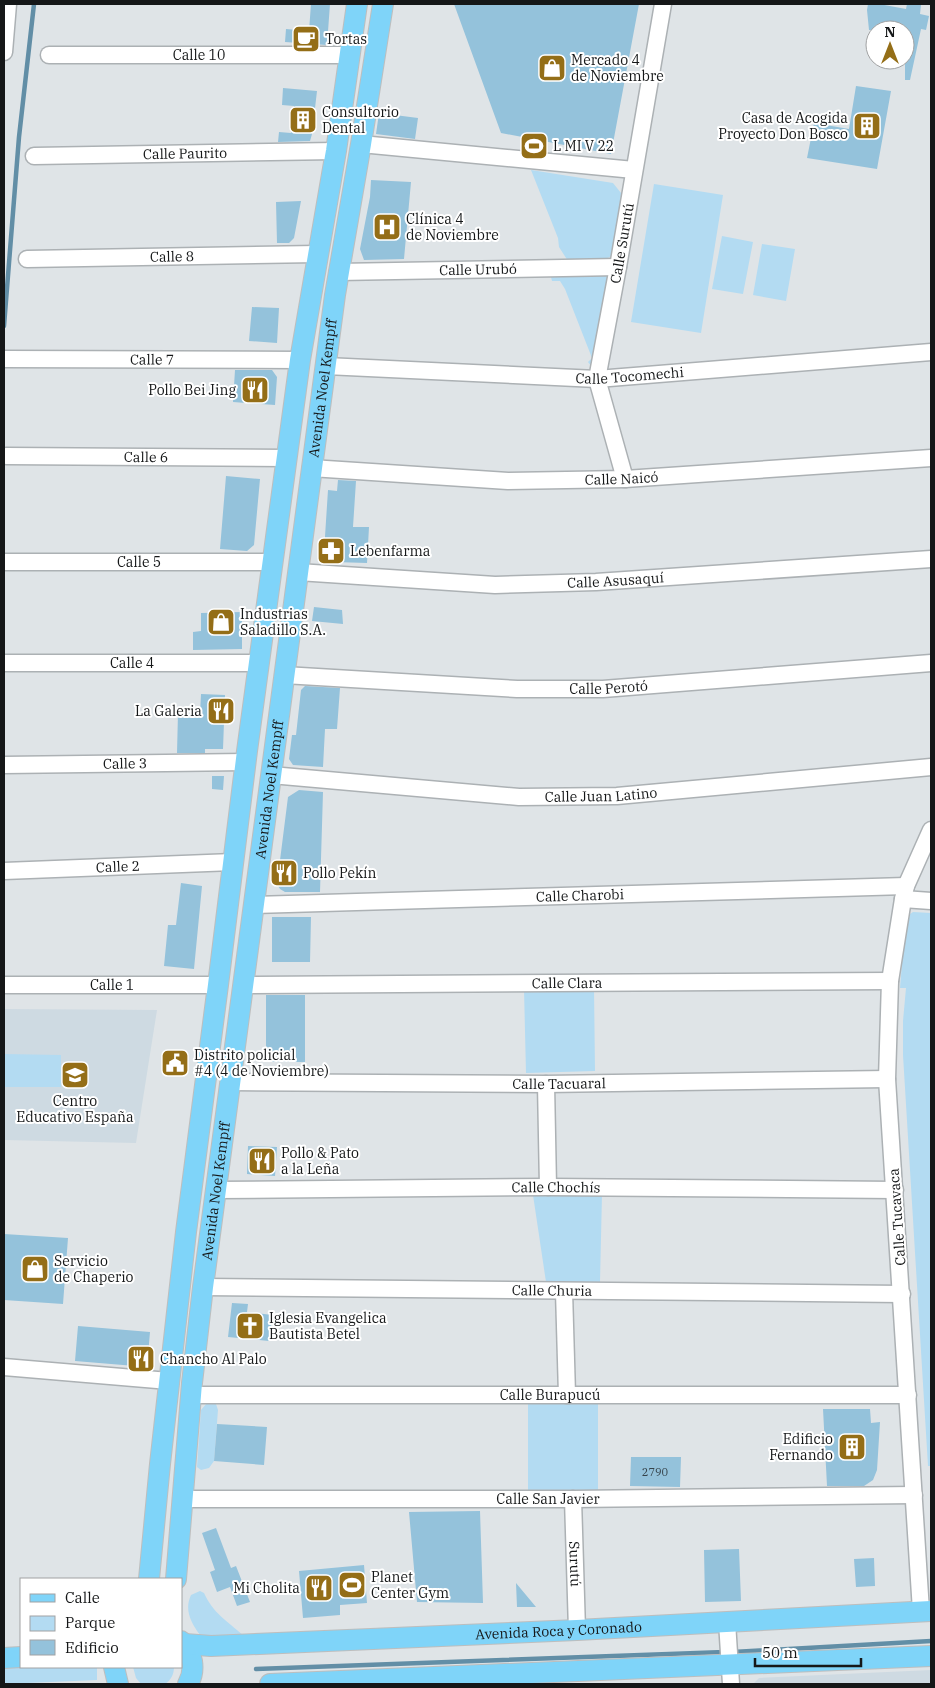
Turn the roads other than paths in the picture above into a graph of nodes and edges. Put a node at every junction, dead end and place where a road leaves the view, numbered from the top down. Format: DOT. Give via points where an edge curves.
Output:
graph roads {
  1 [pos="8,4"];
  2 [pos="357,4"];
  3 [pos="383,4"];
  4 [pos="663,4"];
  5 [pos="4,52"];
  6 [pos="49,55"];
  7 [pos="350,55"];
  8 [pos="361,144"];
  9 [pos="336,151"];
  10 [pos="34,156"];
  11 [pos="634,170"];
  12 [pos="322,222"];
  13 [pos="317,254"];
  14 [pos="27,259"];
  15 [pos="618,267"];
  16 [pos="338,272"];
  17 [pos="334,294"];
  18 [pos="931,352"];
  19 [pos="9,359"];
  20 [pos="300,360"];
  21 [pos="326,366"];
  22 [pos="597,379"];
  23 [pos="313,445"];
  24 [pos="6,456"];
  25 [pos="286,458"];
  26 [pos="931,458"];
  27 [pos="311,468"];
  28 [pos="625,479"];
  29 [pos="931,559"];
  30 [pos="4,562"];
  31 [pos="272,570"];
  32 [pos="298,572"];
  33 [pos="4,663"];
  34 [pos="259,663"];
  35 [pos="931,663"];
  36 [pos="284,675"];
  37 [pos="246,756"];
  38 [pos="4,766"];
  39 [pos="931,767"];
  40 [pos="271,775"];
  41 [pos="931,830"];
  42 [pos="233,862"];
  43 [pos="4,871"];
  44 [pos="904,892"];
  45 [pos="931,901"];
  46 [pos="253,909"];
  47 [pos="890,981"];
  48 [pos="4,985"];
  49 [pos="218,985"];
  50 [pos="244,985"];
  51 [pos="231,1076"];
  52 [pos="887,1079"];
  53 [pos="546,1084"];
  54 [pos="548,1187"];
  55 [pos="216,1190"];
  56 [pos="895,1190"];
  57 [pos="186,1232"];
  58 [pos="203,1287"];
  59 [pos="564,1291"];
  60 [pos="902,1294"];
  61 [pos="176,1316"];
  62 [pos="4,1367"];
  63 [pos="168,1381"];
  64 [pos="192,1389"];
  65 [pos="567,1395"];
  66 [pos="908,1395"];
  67 [pos="165,1413"];
  68 [pos="914,1495"];
  69 [pos="182,1499"];
  70 [pos="573,1499"];
  71 [pos="149,1578"];
  72 [pos="176,1578"];
  73 [pos="926,1611"];
  74 [pos="577,1630"];
  75 [pos="727,1630"];
  76 [pos="183,1642"];
  77 [pos="931,1656"];
  78 [pos="20,1657"];
  79 [pos="4,1658"];
  80 [pos="114,1668"];
  81 [pos="730,1669"];
  82 [pos="446,1681"];
  83 [pos="118,1684"];
  84 [pos="188,1684"];
  85 [pos="270,1684"];
  1 -- 5 [label="street"];
  2 -- 7 [label="main road, Avenida Noel Kempff"];
  3 -- 8 [label="main road, Avenida Noel Kempff"];
  4 -- 11 [label="street, Calle Surutú"];
  6 -- 7 [label="street, Calle 10"];
  7 -- 8 [label="main road" via="356,73 352,119 354,133"];
  7 -- 9 [label="main road, Avenida Noel Kempff"];
  8 -- 11 [label="street"];
  8 -- 12 [label="main road" via="342,167 336,197"];
  8 -- 16 [label="main road, Avenida Noel Kempff"];
  9 -- 10 [label="street, Calle Paurito"];
  9 -- 12 [label="main road, Avenida Noel Kempff"];
  11 -- 15 [label="street, Calle Surutú"];
  12 -- 13 [label="main road, Avenida Noel Kempff"];
  13 -- 14 [label="street, Calle 8"];
  13 -- 20 [label="main road, Avenida Noel Kempff"];
  15 -- 16 [label="street, Calle Urubó"];
  15 -- 22 [label="street, Calle Surutú"];
  16 -- 17 [label="main road, Avenida Noel Kempff"];
  17 -- 20 [label="main road" via="324,308 314,344"];
  17 -- 21 [label="main road, Avenida Noel Kempff"];
  18 -- 22 [label="street, Calle Tocomechi"];
  19 -- 20 [label="street, Calle 7"];
  20 -- 23 [label="main road" via="307,375 308,417"];
  20 -- 25 [label="main road, Avenida Noel Kempff"];
  21 -- 22 [label="street, Calle Tocomechi"];
  21 -- 23 [label="main road, Avenida Noel Kempff"];
  22 -- 28 [label="street, Calle Surutú"];
  23 -- 27 [label="main road, Avenida Noel Kempff"];
  24 -- 25 [label="street, Calle 6"];
  25 -- 31 [label="main road, Avenida Noel Kempff"];
  26 -- 28 [label="street, Calle Naicó"];
  27 -- 28 [label="street, Calle Naicó" via="508,481"];
  27 -- 32 [label="main road, Avenida Noel Kempff"];
  29 -- 32 [label="street, Calle Asusaquí" via="596,582 513,584"];
  30 -- 31 [label="street, Calle 5"];
  31 -- 34 [label="main road, Avenida Noel Kempff"];
  31 -- 36 [label="main road" via="277,592 272,646"];
  32 -- 36 [label="main road, Avenida Noel Kempff"];
  33 -- 34 [label="street, Calle 4"];
  34 -- 37 [label="main road, Avenida Noel Kempff"];
  35 -- 36 [label="street, Calle Perotó" via="603,688 517,689"];
  36 -- 37 [label="main road" via="275,680 268,691"];
  36 -- 40 [label="main road, Avenida Noel Kempff"];
  37 -- 38 [label="street, Calle 3"];
  37 -- 42 [label="main road, Avenida Noel Kempff"];
  39 -- 40 [label="street, Calle Juan Latino" via="607,796 519,796"];
  40 -- 46 [label="main road, Avenida Noel Kempff"];
  41 -- 44 [label="street, Calle Tucavaca"];
  42 -- 43 [label="street, Calle 2"];
  42 -- 49 [label="main road, Avenida Noel Kempff"];
  44 -- 45 [label="street, Calle Charobi"];
  44 -- 46 [label="street, Calle Charobi"];
  44 -- 47 [label="street, Calle Tucavaca"];
  46 -- 49 [label="main road" via="246,936 231,970"];
  46 -- 50 [label="main road, Avenida Noel Kempff"];
  47 -- 50 [label="street, Calle Clara"];
  47 -- 52 [label="street, Calle Tucavaca"];
  48 -- 49 [label="street, Calle 1"];
  49 -- 51 [label="main road" via="224,993 229,1015"];
  49 -- 57 [label="main road, Avenida Noel Kempff"];
  50 -- 51 [label="main road, Avenida Noel Kempff"];
  51 -- 53 [label="street, Calle Tacuaral"];
  51 -- 55 [label="main road, Avenida Noel Kempff"];
  52 -- 53 [label="street, Calle Tacuaral"];
  52 -- 56 [label="street, Calle Tucavaca"];
  53 -- 54 [label="street"];
  54 -- 55 [label="street, Calle Chochís"];
  54 -- 56 [label="street, Calle Chochís"];
  55 -- 58 [label="main road, Avenida Noel Kempff"];
  56 -- 60 [label="street, Calle Tucavaca"];
  57 -- 58 [label="main road" via="188,1278 196,1287"];
  57 -- 61 [label="main road, Avenida Noel Kempff"];
  58 -- 59 [label="street, Calle Churia"];
  58 -- 64 [label="main road, Avenida Noel Kempff"];
  59 -- 60 [label="street, Calle Churia"];
  59 -- 65 [label="street"];
  60 -- 66 [label="street, Calle Tucavaca"];
  61 -- 63 [label="main road, Avenida Noel Kempff"];
  61 -- 64 [label="main road" via="188,1318 190,1322"];
  62 -- 63 [label="street"];
  63 -- 67 [label="main road, Avenida Noel Kempff"];
  64 -- 65 [label="street, Calle Burapucú"];
  64 -- 69 [label="main road, Avenida Noel Kempff"];
  65 -- 66 [label="street, Calle Burapucú"];
  66 -- 68 [label="street, Calle Tucavaca"];
  67 -- 69 [label="main road" via="172,1478"];
  67 -- 71 [label="main road, Avenida Noel Kempff"];
  68 -- 70 [label="street, Calle San Javier"];
  68 -- 73 [label="street, Calle Tucavaca"];
  69 -- 70 [label="street, Calle San Javier"];
  69 -- 72 [label="main road, Avenida Noel Kempff"];
  70 -- 74 [label="street, Surutú"];
  73 -- 75 [label="main road, Avenida Roca y Coronado"];
  74 -- 75 [label="main road, Avenida Roca y Coronado"];
  74 -- 76 [label="main road, Avenida Roca y Coronado" via="211,1646"];
  75 -- 81 [label="street"];
  76 -- 84 [label="main road" via="191,1655 193,1667"];
  77 -- 81 [label="main road"];
  78 -- 79 [label="main road"];
  80 -- 83 [label="main road"];
  81 -- 82 [label="main road"];
  82 -- 85 [label="main road"];
}
